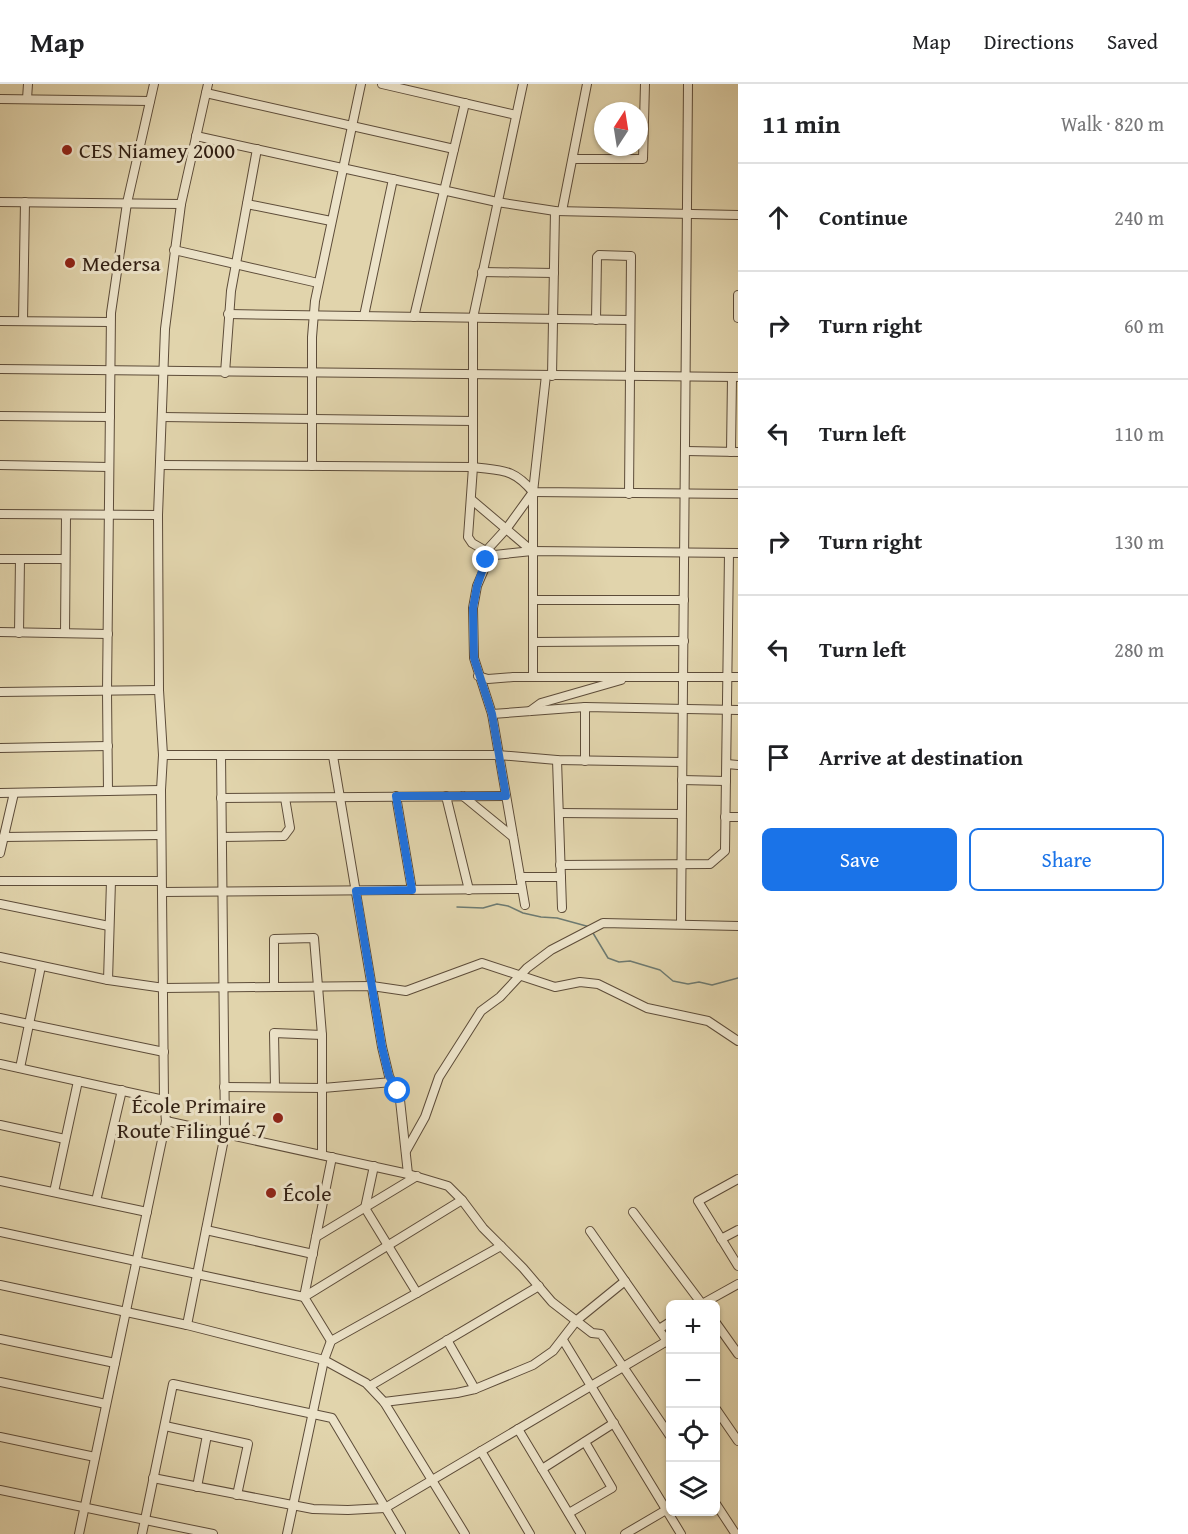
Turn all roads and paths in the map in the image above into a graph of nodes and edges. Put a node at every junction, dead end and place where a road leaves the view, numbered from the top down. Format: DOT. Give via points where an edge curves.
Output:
graph roads {
  1 [pos="28,84"];
  2 [pos="153,84"];
  3 [pos="361,84"];
  4 [pos="382,84"];
  5 [pos="523,84"];
  6 [pos="587,84"];
  7 [pos="645,84"];
  8 [pos="688,84"];
  9 [pos="207,89"];
  10 [pos="0,99"];
  11 [pos="27,99"];
  12 [pos="150,100"];
  13 [pos="465,103"];
  14 [pos="516,115"];
  15 [pos="352,126"];
  16 [pos="196,136"];
  17 [pos="257,149"];
  18 [pos="454,149"];
  19 [pos="573,159"];
  20 [pos="343,168"];
  21 [pos="393,179"];
  22 [pos="444,190"];
  23 [pos="0,202"];
  24 [pos="25,202"];
  25 [pos="497,202"];
  26 [pos="127,203"];
  27 [pos="181,204"];
  28 [pos="247,204"];
  29 [pos="559,211"];
  30 [pos="686,214"];
  31 [pos="738,215"];
  32 [pos="331,221"];
  33 [pos="174,250"];
  34 [pos="236,264"];
  35 [pos="482,272"];
  36 [pos="554,273"];
  37 [pos="318,282"];
  38 [pos="738,295"];
  39 [pos="228,314"];
  40 [pos="313,316"];
  41 [pos="364,316"];
  42 [pos="414,317"];
  43 [pos="473,318"];
  44 [pos="738,318"];
  45 [pos="553,319"];
  46 [pos="596,320"];
  47 [pos="0,321"];
  48 [pos="23,321"];
  49 [pos="630,321"];
  50 [pos="110,322"];
  51 [pos="0,369"];
  52 [pos="110,370"];
  53 [pos="165,371"];
  54 [pos="225,373"];
  55 [pos="312,374"];
  56 [pos="473,375"];
  57 [pos="549,376"];
  58 [pos="630,376"];
  59 [pos="686,376"];
  60 [pos="735,377"];
  61 [pos="0,416"];
  62 [pos="110,417"];
  63 [pos="162,417"];
  64 [pos="312,420"];
  65 [pos="473,421"];
  66 [pos="686,451"];
  67 [pos="734,452"];
  68 [pos="0,465"];
  69 [pos="160,465"];
  70 [pos="312,466"];
  71 [pos="109,467"];
  72 [pos="473,467"];
  73 [pos="532,492"];
  74 [pos="629,494"];
  75 [pos="686,494"];
  76 [pos="738,494"];
  77 [pos="472,500"];
  78 [pos="0,514"];
  79 [pos="66,515"];
  80 [pos="109,515"];
  81 [pos="158,515"];
  82 [pos="507,528"];
  83 [pos="486,551"];
  84 [pos="532,551"];
  85 [pos="685,552"];
  86 [pos="733,553"];
  87 [pos="0,559"];
  88 [pos="20,559"];
  89 [pos="65,560"];
  90 [pos="532,600"];
  91 [pos="684,600"];
  92 [pos="0,632"];
  93 [pos="19,633"];
  94 [pos="65,633"];
  95 [pos="108,633"];
  96 [pos="684,641"];
  97 [pos="533,642"];
  98 [pos="478,676"];
  99 [pos="683,676"];
  100 [pos="533,677"];
  101 [pos="630,677"];
  102 [pos="726,677"];
  103 [pos="738,677"];
  104 [pos="159,690"];
  105 [pos="0,692"];
  106 [pos="107,692"];
  107 [pos="585,707"];
  108 [pos="683,709"];
  109 [pos="726,710"];
  110 [pos="738,710"];
  111 [pos="530,711"];
  112 [pos="492,714"];
  113 [pos="108,746"];
  114 [pos="0,748"];
  115 [pos="163,755"];
  116 [pos="221,755"];
  117 [pos="498,755"];
  118 [pos="333,756"];
  119 [pos="556,760"];
  120 [pos="585,761"];
  121 [pos="682,762"];
  122 [pos="727,764"];
  123 [pos="738,765"];
  124 [pos="682,780"];
  125 [pos="726,781"];
  126 [pos="161,790"];
  127 [pos="108,792"];
  128 [pos="0,793"];
  129 [pos="14,793"];
  130 [pos="340,796"];
  131 [pos="396,796"];
  132 [pos="446,796"];
  133 [pos="463,796"];
  134 [pos="506,796"];
  135 [pos="221,798"];
  136 [pos="285,798"];
  137 [pos="558,813"];
  138 [pos="681,814"];
  139 [pos="725,817"];
  140 [pos="738,817"];
  141 [pos="161,835"];
  142 [pos="3,837"];
  143 [pos="222,837"];
  144 [pos="513,837"];
  145 [pos="0,853"];
  146 [pos="560,865"];
  147 [pos="681,865"];
  148 [pos="520,877"];
  149 [pos="561,877"];
  150 [pos="111,880"];
  151 [pos="161,880"];
  152 [pos="0,881"];
  153 [pos="522,889"];
  154 [pos="412,890"];
  155 [pos="469,890"];
  156 [pos="356,891"];
  157 [pos="163,892"];
  158 [pos="222,892"];
  159 [pos="0,904"];
  160 [pos="525,905"];
  161 [pos="561,908"];
  162 [pos="681,924"];
  163 [pos="110,926"];
  164 [pos="738,926"];
  165 [pos="0,957"];
  166 [pos="41,966"];
  167 [pos="520,975"];
  168 [pos="108,980"];
  169 [pos="372,986"];
  170 [pos="223,987"];
  171 [pos="274,987"];
  172 [pos="318,987"];
  173 [pos="164,988"];
  174 [pos="0,1018"];
  175 [pos="29,1024"];
  176 [pos="322,1035"];
  177 [pos="738,1041"];
  178 [pos="164,1052"];
  179 [pos="0,1064"];
  180 [pos="20,1068"];
  181 [pos="78,1081"];
  182 [pos="392,1082"];
  183 [pos="224,1087"];
  184 [pos="275,1087"];
  185 [pos="323,1088"];
  186 [pos="122,1090"];
  187 [pos="164,1100"];
  188 [pos="166,1121"];
  189 [pos="0,1125"];
  190 [pos="225,1134"];
  191 [pos="65,1139"];
  192 [pos="406,1151"];
  193 [pos="322,1155"];
  194 [pos="332,1157"];
  195 [pos="374,1166"];
  196 [pos="412,1175"];
  197 [pos="738,1179"];
  198 [pos="0,1181"];
  199 [pos="54,1192"];
  200 [pos="462,1200"];
  201 [pos="96,1201"];
  202 [pos="365,1208"];
  203 [pos="147,1212"];
  204 [pos="633,1212"];
  205 [pos="206,1230"];
  206 [pos="738,1230"];
  207 [pos="590,1231"];
  208 [pos="0,1232"];
  209 [pos="316,1238"];
  210 [pos="721,1239"];
  211 [pos="388,1246"];
  212 [pos="501,1246"];
  213 [pos="313,1254"];
  214 [pos="136,1261"];
  215 [pos="738,1266"];
  216 [pos="197,1274"];
  217 [pos="625,1281"];
  218 [pos="738,1284"];
  219 [pos="0,1285"];
  220 [pos="539,1286"];
  221 [pos="417,1293"];
  222 [pos="304,1297"];
  223 [pos="698,1300"];
  224 [pos="711,1300"];
  225 [pos="126,1312"];
  226 [pos="577,1320"];
  227 [pos="666,1324"];
  228 [pos="187,1325"];
  229 [pos="658,1329"];
  230 [pos="720,1329"];
  231 [pos="0,1339"];
  232 [pos="666,1339"];
  233 [pos="447,1340"];
  234 [pos="563,1340"];
  235 [pos="331,1341"];
  236 [pos="666,1345"];
  237 [pos="738,1354"];
  238 [pos="324,1360"];
  239 [pos="115,1363"];
  240 [pos="624,1366"];
  241 [pos="0,1382"];
  242 [pos="370,1386"];
  243 [pos="591,1386"];
  244 [pos="475,1389"];
  245 [pos="384,1402"];
  246 [pos="106,1404"];
  247 [pos="312,1413"];
  248 [pos="720,1415"];
  249 [pos="614,1424"];
  250 [pos="165,1426"];
  251 [pos="518,1429"];
  252 [pos="666,1430"];
  253 [pos="207,1435"];
  254 [pos="0,1437"];
  255 [pos="738,1441"];
  256 [pos="585,1442"];
  257 [pos="481,1451"];
  258 [pos="95,1457"];
  259 [pos="542,1469"];
  260 [pos="153,1478"];
  261 [pos="432,1480"];
  262 [pos="196,1487"];
  263 [pos="0,1490"];
  264 [pos="237,1495"];
  265 [pos="293,1506"];
  266 [pos="84,1508"];
  267 [pos="385,1508"];
  268 [pos="666,1510"];
  269 [pos="720,1510"];
  270 [pos="569,1513"];
  271 [pos="670,1516"];
  272 [pos="144,1520"];
  273 [pos="736,1533"];
  274 [pos="79,1534"];
  275 [pos="141,1534"];
  276 [pos="213,1534"];
  277 [pos="287,1534"];
  278 [pos="401,1534"];
  279 [pos="465,1534"];
  280 [pos="530,1534"];
  281 [pos="581,1534"];
  282 [pos="625,1534"];
  283 [pos="681,1534"];
  1 -- 11 [label="street"];
  2 -- 12 [label="street"];
  3 -- 15 [label="street"];
  4 -- 13 [label="street"];
  5 -- 14 [label="street"];
  6 -- 19 [label="street"];
  7 -- 19 [label="street" via="643,159"];
  8 -- 30 [label="street"];
  9 -- 15 [label="street"];
  9 -- 16 [label="street"];
  10 -- 11 [label="street"];
  11 -- 12 [label="street"];
  12 -- 26 [label="street"];
  13 -- 14 [label="street"];
  13 -- 18 [label="street"];
  14 -- 25 [label="street"];
  15 -- 18 [label="street"];
  15 -- 20 [label="street"];
  16 -- 17 [label="street"];
  16 -- 27 [label="street"];
  17 -- 20 [label="street"];
  17 -- 28 [label="street"];
  18 -- 22 [label="street"];
  19 -- 29 [label="street"];
  20 -- 21 [label="street"];
  20 -- 32 [label="street"];
  21 -- 22 [label="street"];
  21 -- 41 [label="street"];
  22 -- 25 [label="street"];
  22 -- 42 [label="street"];
  23 -- 24 [label="street"];
  24 -- 26 [label="street"];
  24 -- 48 [label="street"];
  25 -- 29 [label="street"];
  25 -- 35 [label="street"];
  26 -- 27 [label="street"];
  26 -- 50 [label="street"];
  27 -- 33 [label="street"];
  28 -- 32 [label="street"];
  28 -- 34 [label="street"];
  29 -- 30 [label="street"];
  29 -- 36 [label="street"];
  30 -- 31 [label="street"];
  30 -- 59 [label="street"];
  32 -- 37 [label="street"];
  33 -- 34 [label="street"];
  33 -- 53 [label="street" via="165,329"];
  34 -- 37 [label="street"];
  34 -- 39 [label="street"];
  35 -- 36 [label="street"];
  35 -- 43 [label="street"];
  36 -- 45 [label="street"];
  37 -- 40 [label="street"];
  38 -- 44 [label="street"];
  39 -- 40 [label="street"];
  39 -- 54 [label="street"];
  40 -- 41 [label="street"];
  40 -- 55 [label="street"];
  41 -- 42 [label="street"];
  42 -- 43 [label="street"];
  43 -- 45 [label="street"];
  43 -- 56 [label="street"];
  45 -- 46 [label="street"];
  45 -- 57 [label="street"];
  46 -- 49 [label="street"];
  46 -- 49 [label="street" via="599,255 631,256"];
  47 -- 48 [label="street"];
  48 -- 50 [label="street"];
  49 -- 58 [label="street"];
  50 -- 52 [label="street"];
  51 -- 52 [label="street"];
  52 -- 53 [label="street"];
  52 -- 62 [label="street"];
  53 -- 54 [label="street"];
  53 -- 63 [label="street"];
  54 -- 55 [label="street"];
  55 -- 56 [label="street"];
  55 -- 64 [label="street"];
  56 -- 57 [label="street"];
  56 -- 65 [label="street"];
  57 -- 58 [label="street"];
  57 -- 73 [label="street"];
  58 -- 59 [label="street"];
  58 -- 74 [label="street"];
  59 -- 60 [label="street"];
  59 -- 66 [label="street"];
  60 -- 67 [label="street"];
  61 -- 62 [label="street"];
  62 -- 71 [label="street"];
  63 -- 64 [label="street"];
  63 -- 69 [label="street"];
  64 -- 65 [label="street"];
  64 -- 70 [label="street"];
  65 -- 72 [label="street"];
  66 -- 67 [label="street"];
  66 -- 75 [label="street"];
  68 -- 71 [label="street"];
  69 -- 70 [label="street"];
  69 -- 81 [label="street"];
  70 -- 72 [label="street"];
  71 -- 80 [label="street"];
  72 -- 73 [label="street" via="513,473"];
  72 -- 77 [label="street"];
  73 -- 74 [label="street"];
  73 -- 82 [label="street"];
  73 -- 84 [label="street"];
  74 -- 75 [label="street"];
  75 -- 76 [label="street"];
  75 -- 85 [label="street"];
  77 -- 82 [label="street"];
  77 -- 83 [label="street" via="468,537"];
  78 -- 79 [label="street"];
  79 -- 80 [label="street"];
  79 -- 89 [label="street"];
  80 -- 81 [label="street"];
  80 -- 95 [label="street"];
  81 -- 104 [label="street"];
  82 -- 83 [label="street"];
  82 -- 84 [label="street"];
  83 -- 84 [label="street" via="495,555"];
  83 -- 98 [label="street" via="486,565 473,608"];
  84 -- 85 [label="street"];
  84 -- 90 [label="street"];
  85 -- 86 [label="street"];
  85 -- 91 [label="street"];
  86 -- 102 [label="street"];
  87 -- 88 [label="street"];
  88 -- 89 [label="street"];
  88 -- 93 [label="street"];
  89 -- 94 [label="street"];
  90 -- 91 [label="street"];
  90 -- 97 [label="street"];
  91 -- 96 [label="street"];
  92 -- 93 [label="street"];
  93 -- 94 [label="street"];
  94 -- 95 [label="street"];
  95 -- 106 [label="street"];
  96 -- 97 [label="street"];
  96 -- 99 [label="street"];
  97 -- 100 [label="street"];
  98 -- 100 [label="street" via="495,680"];
  98 -- 112 [label="street"];
  99 -- 101 [label="street"];
  99 -- 102 [label="street"];
  99 -- 108 [label="street"];
  100 -- 101 [label="street"];
  101 -- 111 [label="street" via="541,702"];
  102 -- 103 [label="street"];
  102 -- 109 [label="street"];
  104 -- 106 [label="street"];
  104 -- 115 [label="street"];
  105 -- 106 [label="street"];
  106 -- 113 [label="street"];
  107 -- 108 [label="street"];
  107 -- 111 [label="street"];
  107 -- 120 [label="street"];
  108 -- 109 [label="street"];
  108 -- 121 [label="street"];
  109 -- 110 [label="street"];
  109 -- 122 [label="street"];
  111 -- 112 [label="street"];
  112 -- 117 [label="street"];
  113 -- 114 [label="street"];
  113 -- 127 [label="street"];
  115 -- 116 [label="street"];
  115 -- 126 [label="street"];
  116 -- 118 [label="street"];
  116 -- 135 [label="street"];
  117 -- 118 [label="street"];
  117 -- 119 [label="street"];
  117 -- 134 [label="street"];
  118 -- 130 [label="street"];
  119 -- 120 [label="street"];
  119 -- 137 [label="street"];
  120 -- 121 [label="street"];
  121 -- 124 [label="street"];
  122 -- 123 [label="street"];
  122 -- 125 [label="street"];
  124 -- 125 [label="street"];
  124 -- 138 [label="street"];
  125 -- 139 [label="street"];
  126 -- 127 [label="street"];
  126 -- 141 [label="street"];
  127 -- 129 [label="street"];
  128 -- 129 [label="street"];
  129 -- 142 [label="street"];
  130 -- 131 [label="street"];
  130 -- 136 [label="street"];
  130 -- 156 [label="street"];
  131 -- 132 [label="street"];
  131 -- 154 [label="street"];
  132 -- 133 [label="street"];
  132 -- 155 [label="street"];
  133 -- 134 [label="street"];
  133 -- 144 [label="street"];
  134 -- 144 [label="street"];
  135 -- 136 [label="street"];
  135 -- 143 [label="street"];
  136 -- 143 [label="street" via="290,828 284,836"];
  137 -- 138 [label="street"];
  137 -- 146 [label="street"];
  138 -- 147 [label="street"];
  139 -- 140 [label="street"];
  139 -- 147 [label="street" via="725,851 710,864"];
  141 -- 142 [label="street"];
  141 -- 151 [label="street"];
  142 -- 145 [label="street"];
  143 -- 158 [label="street"];
  144 -- 148 [label="street"];
  146 -- 147 [label="street"];
  146 -- 149 [label="street"];
  147 -- 162 [label="street"];
  148 -- 149 [label="street"];
  148 -- 153 [label="street"];
  149 -- 161 [label="street"];
  150 -- 151 [label="street"];
  150 -- 152 [label="street"];
  150 -- 163 [label="street"];
  151 -- 157 [label="street"];
  153 -- 155 [label="street"];
  153 -- 160 [label="street"];
  154 -- 155 [label="street"];
  154 -- 156 [label="street"];
  156 -- 158 [label="street"];
  156 -- 169 [label="street"];
  157 -- 158 [label="street"];
  157 -- 173 [label="street"];
  158 -- 170 [label="street"];
  159 -- 163 [label="street"];
  162 -- 164 [label="street"];
  162 -- 167 [label="street" via="603,922 552,950"];
  163 -- 168 [label="street"];
  165 -- 166 [label="street"];
  166 -- 168 [label="street"];
  166 -- 175 [label="street"];
  167 -- 169 [label="street" via="482,963 406,991"];
  167 -- 177 [label="street" via="555,987 580,982 598,984 647,1008 708,1021"];
  167 -- 192 [label="street" via="476,1019 439,1077 425,1117"];
  168 -- 173 [label="street"];
  169 -- 172 [label="street"];
  169 -- 182 [label="street"];
  170 -- 171 [label="street"];
  170 -- 173 [label="street"];
  170 -- 183 [label="street"];
  171 -- 172 [label="street"];
  171 -- 172 [label="street" via="274,939 314,938"];
  172 -- 176 [label="street"];
  173 -- 178 [label="street"];
  174 -- 175 [label="street"];
  175 -- 178 [label="street"];
  175 -- 180 [label="street"];
  176 -- 184 [label="street" via="274,1033"];
  176 -- 185 [label="street"];
  178 -- 187 [label="street"];
  179 -- 180 [label="street"];
  180 -- 181 [label="street"];
  181 -- 186 [label="street"];
  181 -- 191 [label="street"];
  182 -- 185 [label="street"];
  182 -- 192 [label="street" via="400,1100"];
  183 -- 184 [label="street"];
  183 -- 190 [label="street"];
  184 -- 185 [label="street"];
  185 -- 193 [label="street"];
  186 -- 187 [label="street"];
  186 -- 201 [label="street"];
  187 -- 188 [label="street"];
  188 -- 190 [label="street"];
  188 -- 203 [label="street"];
  189 -- 191 [label="street"];
  190 -- 193 [label="street"];
  190 -- 205 [label="street"];
  191 -- 199 [label="street"];
  192 -- 196 [label="street"];
  193 -- 194 [label="street"];
  194 -- 195 [label="street"];
  194 -- 209 [label="street"];
  195 -- 196 [label="street"];
  195 -- 202 [label="street"];
  196 -- 200 [label="street" via="448,1186"];
  196 -- 202 [label="street"];
  197 -- 210 [label="street" via="698,1201"];
  198 -- 199 [label="street"];
  199 -- 201 [label="street"];
  200 -- 211 [label="street"];
  200 -- 212 [label="street"];
  201 -- 203 [label="street"];
  202 -- 209 [label="street"];
  202 -- 211 [label="street"];
  203 -- 214 [label="street"];
  204 -- 223 [label="street"];
  205 -- 213 [label="street"];
  205 -- 216 [label="street"];
  206 -- 210 [label="street"];
  207 -- 217 [label="street"];
  208 -- 214 [label="street"];
  209 -- 213 [label="street"];
  210 -- 215 [label="street"];
  211 -- 221 [label="street"];
  211 -- 222 [label="street"];
  212 -- 220 [label="street"];
  212 -- 221 [label="street"];
  213 -- 222 [label="street"];
  214 -- 216 [label="street"];
  214 -- 225 [label="street"];
  216 -- 222 [label="street"];
  216 -- 228 [label="street"];
  217 -- 226 [label="street"];
  217 -- 229 [label="street"];
  218 -- 224 [label="street"];
  219 -- 225 [label="street"];
  220 -- 226 [label="street" via="552,1302"];
  220 -- 233 [label="street"];
  221 -- 235 [label="street"];
  222 -- 235 [label="street"];
  225 -- 228 [label="street"];
  225 -- 239 [label="street"];
  226 -- 234 [label="street"];
  226 -- 240 [label="street" via="592,1333 602,1334"];
  227 -- 229 [label="street"];
  228 -- 238 [label="street"];
  229 -- 232 [label="street"];
  230 -- 237 [label="street"];
  231 -- 239 [label="street"];
  233 -- 242 [label="street"];
  233 -- 244 [label="street"];
  234 -- 243 [label="street"];
  234 -- 244 [label="street" via="533,1365"];
  235 -- 238 [label="street"];
  236 -- 240 [label="street"];
  238 -- 242 [label="street"];
  238 -- 247 [label="street"];
  239 -- 246 [label="street"];
  240 -- 243 [label="street"];
  240 -- 252 [label="street"];
  241 -- 246 [label="street"];
  242 -- 245 [label="street"];
  243 -- 249 [label="street"];
  243 -- 251 [label="street"];
  244 -- 245 [label="street"];
  245 -- 261 [label="street"];
  246 -- 258 [label="street"];
  247 -- 250 [label="street" via="174,1384"];
  247 -- 265 [label="street"];
  247 -- 267 [label="street" via="332,1418"];
  248 -- 255 [label="street"];
  249 -- 256 [label="street"];
  249 -- 268 [label="street"];
  250 -- 253 [label="street"];
  250 -- 260 [label="street"];
  251 -- 257 [label="street"];
  251 -- 259 [label="street"];
  253 -- 262 [label="street"];
  253 -- 264 [label="street" via="248,1444"];
  254 -- 258 [label="street"];
  256 -- 259 [label="street"];
  256 -- 270 [label="street" via="612,1488"];
  257 -- 261 [label="street"];
  257 -- 280 [label="street"];
  258 -- 266 [label="street"];
  259 -- 270 [label="street"];
  260 -- 262 [label="street"];
  260 -- 272 [label="street"];
  261 -- 267 [label="street"];
  261 -- 279 [label="street"];
  262 -- 264 [label="street"];
  263 -- 266 [label="street"];
  264 -- 265 [label="street"];
  265 -- 267 [label="street"];
  265 -- 277 [label="street"];
  266 -- 272 [label="street"];
  266 -- 274 [label="street"];
  267 -- 278 [label="street"];
  268 -- 282 [label="street"];
  269 -- 273 [label="street"];
  270 -- 281 [label="street"];
  271 -- 283 [label="street"];
  272 -- 275 [label="street"];
  272 -- 276 [label="street"];
}
